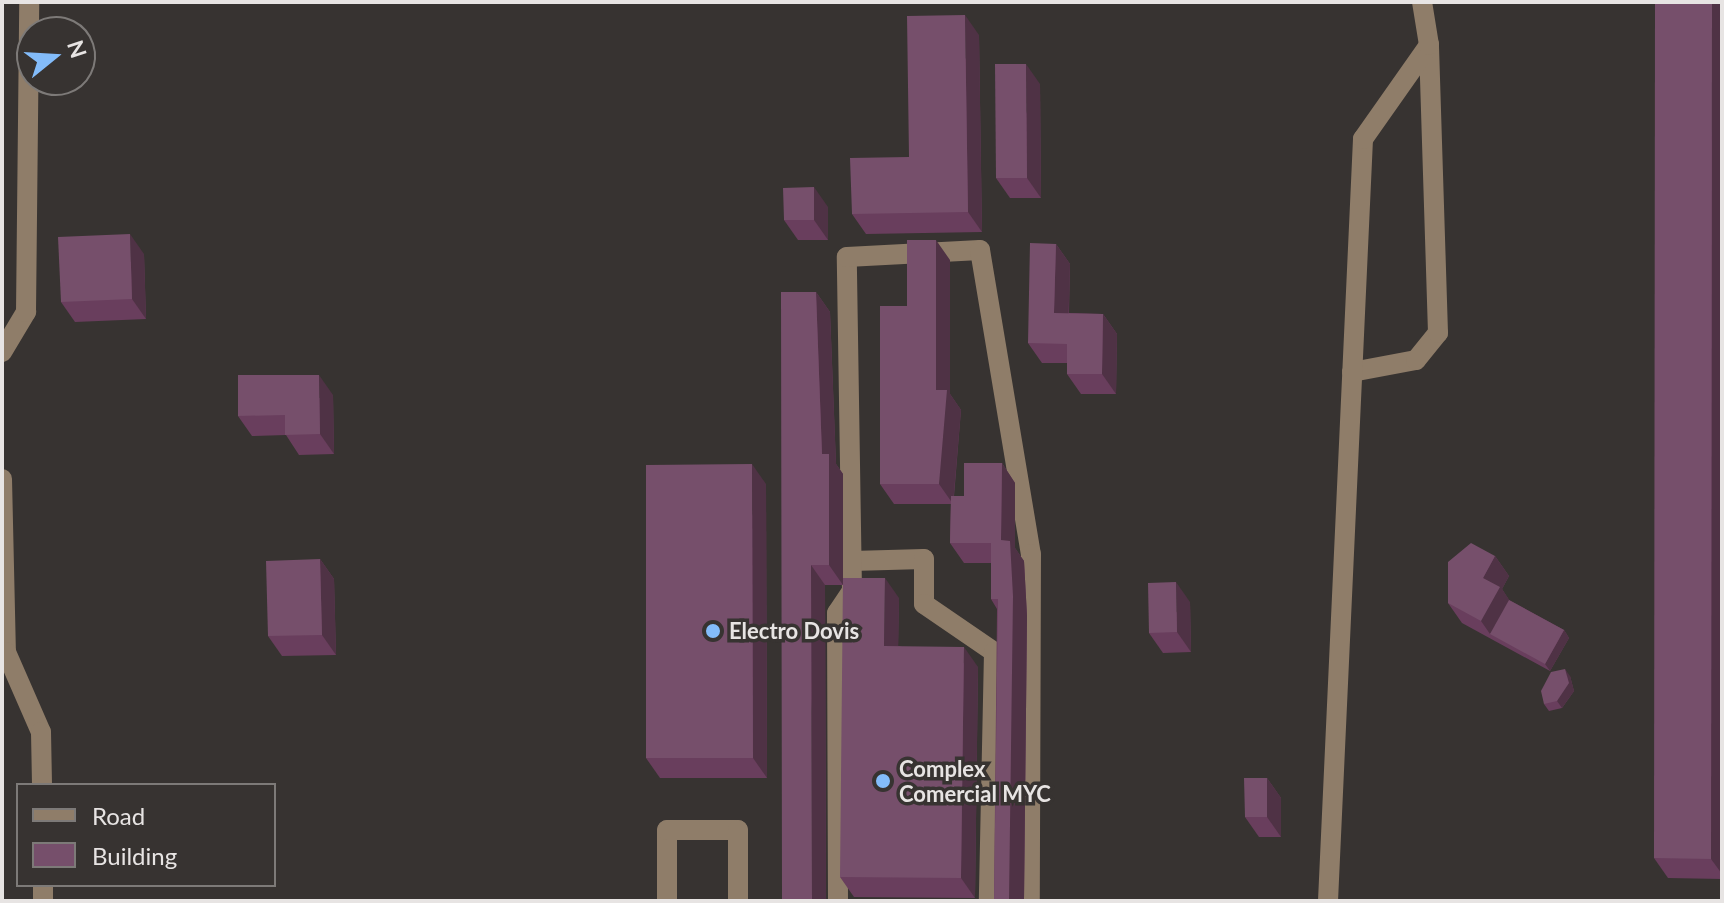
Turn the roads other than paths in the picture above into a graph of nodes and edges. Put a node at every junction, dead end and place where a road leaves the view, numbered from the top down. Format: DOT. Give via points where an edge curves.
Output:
graph roads {
  1 [pos="29,2"];
  2 [pos="1422,2"];
  3 [pos="1429,45"];
  4 [pos="2,352"];
  5 [pos="1352,372"];
  6 [pos="2,479"];
  7 [pos="852,561"];
  8 [pos="42,783"];
  9 [pos="667,901"];
  10 [pos="738,901"];
  11 [pos="838,901"];
  12 [pos="989,901"];
  13 [pos="1030,901"];
  14 [pos="1328,901"];
  1 -- 4 [label="lane" via="26,312"];
  2 -- 3 [label="lane"];
  3 -- 5 [label="lane" via="1363,139"];
  3 -- 5 [label="lane" via="1438,333 1416,360"];
  5 -- 14 [label="lane"];
  6 -- 8 [label="lane" via="6,652 41,732"];
  7 -- 11 [label="lane" via="852,591 837,613"];
  7 -- 12 [label="lane" via="924,559 924,604 994,652"];
  7 -- 13 [label="lane" via="847,257 980,250 1031,554"];
  9 -- 10 [label="lane" via="667,830 738,830"];
}
